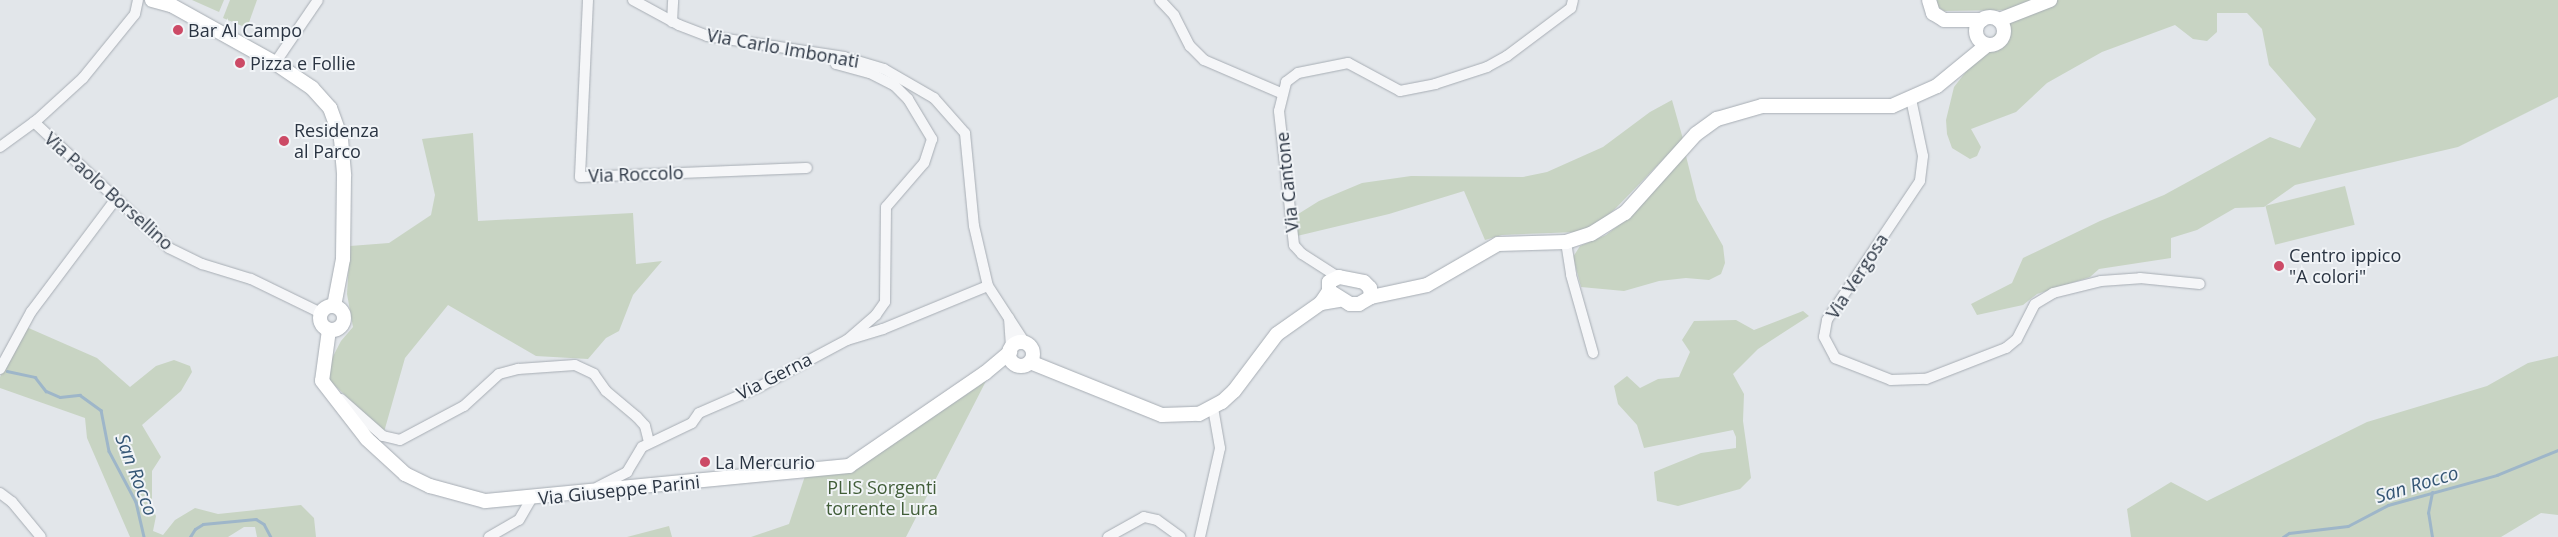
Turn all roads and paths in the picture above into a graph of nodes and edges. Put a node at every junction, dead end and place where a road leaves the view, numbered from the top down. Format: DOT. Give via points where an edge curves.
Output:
graph roads {
  1 [pos="138,0"];
  2 [pos="152,0"];
  3 [pos="318,0"];
  4 [pos="588,0"];
  5 [pos="633,0"];
  6 [pos="673,0"];
  7 [pos="1160,0"];
  8 [pos="1573,0"];
  9 [pos="1929,0"];
  10 [pos="2050,0"];
  11 [pos="672,22"];
  12 [pos="2002,24"];
  13 [pos="1977,29"];
  14 [pos="1987,45"];
  15 [pos="836,56"];
  16 [pos="276,63"];
  17 [pos="1960,65"];
  18 [pos="1281,93"];
  19 [pos="1911,99"];
  20 [pos="34,122"];
  21 [pos="0,147"];
  22 [pos="807,168"];
  23 [pos="115,200"];
  24 [pos="1566,242"];
  25 [pos="2200,284"];
  26 [pos="988,286"];
  27 [pos="1334,288"];
  28 [pos="1369,290"];
  29 [pos="334,306"];
  30 [pos="321,313"];
  31 [pos="1009,315"];
  32 [pos="329,330"];
  33 [pos="847,340"];
  34 [pos="1010,351"];
  35 [pos="1593,353"];
  36 [pos="1026,355"];
  37 [pos="0,369"];
  38 [pos="985,373"];
  39 [pos="332,397"];
  40 [pos="1213,408"];
  41 [pos="649,442"];
  42 [pos="0,493"];
  43 [pos="581,494"];
  44 [pos="531,499"];
  45 [pos="41,537"];
  46 [pos="489,537"];
  47 [pos="1108,537"];
  48 [pos="1180,537"];
  49 [pos="1200,537"];
  1 -- 20 [label="street, Via Paolo Borsellino" via="135,14 83,78"];
  2 -- 16 [label="street" via="179,9"];
  3 -- 16 [label="street"];
  4 -- 22 [label="street, Via Roccolo" via="580,177"];
  5 -- 11 [label="street, Via Carlo Imbonati"];
  6 -- 11 [label="street"];
  7 -- 18 [label="street" via="1174,15 1190,46 1204,60"];
  8 -- 18 [label="street, Via Cantone" via="1571,8 1507,56 1486,68 1436,84 1400,91 1348,63 1298,73 1286,82"];
  9 -- 13 [label="street" via="1930,9 1938,17 1964,21"];
  10 -- 12 [label="street"];
  11 -- 15 [label="street, Via Carlo Imbonati" via="726,40"];
  12 -- 13 [label="street"];
  12 -- 14 [label="street" via="2000,38"];
  13 -- 14 [label="street"];
  13 -- 17 [label="street"];
  14 -- 17 [label="street"];
  15 -- 26 [label="street, Via Carlo Imbonati" via="903,77 934,98 962,128 967,141 974,226"];
  15 -- 33 [label="street" via="836,64 870,73 894,85 908,99 932,139 924,163 886,207 885,302 876,315 862,323"];
  16 -- 29 [label="street" via="322,99 336,120 341,139 343,259"];
  17 -- 19 [label="street" via="1937,86"];
  18 -- 27 [label="street, Via Cantone" via="1279,111 1294,245 1324,269"];
  19 -- 24 [label="street" via="1892,106 1871,107 1762,106 1717,119 1696,134 1624,213 1592,234"];
  19 -- 25 [label="street, Via Vergosa" via="1923,156 1920,181 1827,320 1824,337 1835,358 1891,380 1926,379 2006,348 2017,339 2034,304 2053,293 2111,280 2140,278"];
  20 -- 21 [label="street, Via Paolo Borsellino"];
  20 -- 23 [label="street, Via Paolo Borsellino"];
  23 -- 30 [label="street, Via Paolo Borsellino" via="169,248 185,257 251,279"];
  23 -- 37 [label="street" via="31,312"];
  24 -- 28 [label="street" via="1498,244 1427,285 1395,292"];
  24 -- 35 [label="street" via="1571,275"];
  26 -- 31 [label="street, Via Carlo Imbonati"];
  26 -- 33 [label="street, Via Gerna" via="883,329"];
  27 -- 28 [label="street" via="1352,278"];
  27 -- 28 [label="street" via="1359,304"];
  27 -- 40 [label="street" via="1321,303 1277,334 1234,391"];
  29 -- 30 [label="street"];
  29 -- 32 [label="street" via="344,318 340,328"];
  30 -- 32 [label="street" via="321,324"];
  31 -- 34 [label="street"];
  31 -- 36 [label="street, Via Carlo Imbonati"];
  32 -- 39 [label="street, Via Giuseppe Parini" via="322,381"];
  33 -- 41 [label="street, Via Gerna" via="759,387 699,413 692,423 662,439"];
  34 -- 36 [label="street, Via Giuseppe Parini" via="1017,343"];
  34 -- 38 [label="street, Via Giuseppe Parini"];
  36 -- 38 [label="street, Via Giuseppe Parini"];
  36 -- 40 [label="street" via="1162,415 1185,417"];
  38 -- 43 [label="street, Via Giuseppe Parini" via="849,466"];
  39 -- 41 [label="street" via="358,411 383,436 400,440 464,406 500,374 518,369 574,365 594,374 606,391 637,417 645,426"];
  39 -- 44 [label="street, Via Giuseppe Parini" via="380,453 405,474 430,486 485,501"];
  40 -- 49 [label="street" via="1220,448"];
  41 -- 43 [label="street, Via Gerna" via="620,478"];
  42 -- 45 [label="street" via="12,502"];
  43 -- 44 [label="street, Via Giuseppe Parini"];
  44 -- 46 [label="street" via="519,520"];
  47 -- 48 [label="street" via="1144,517 1157,520"];
}
